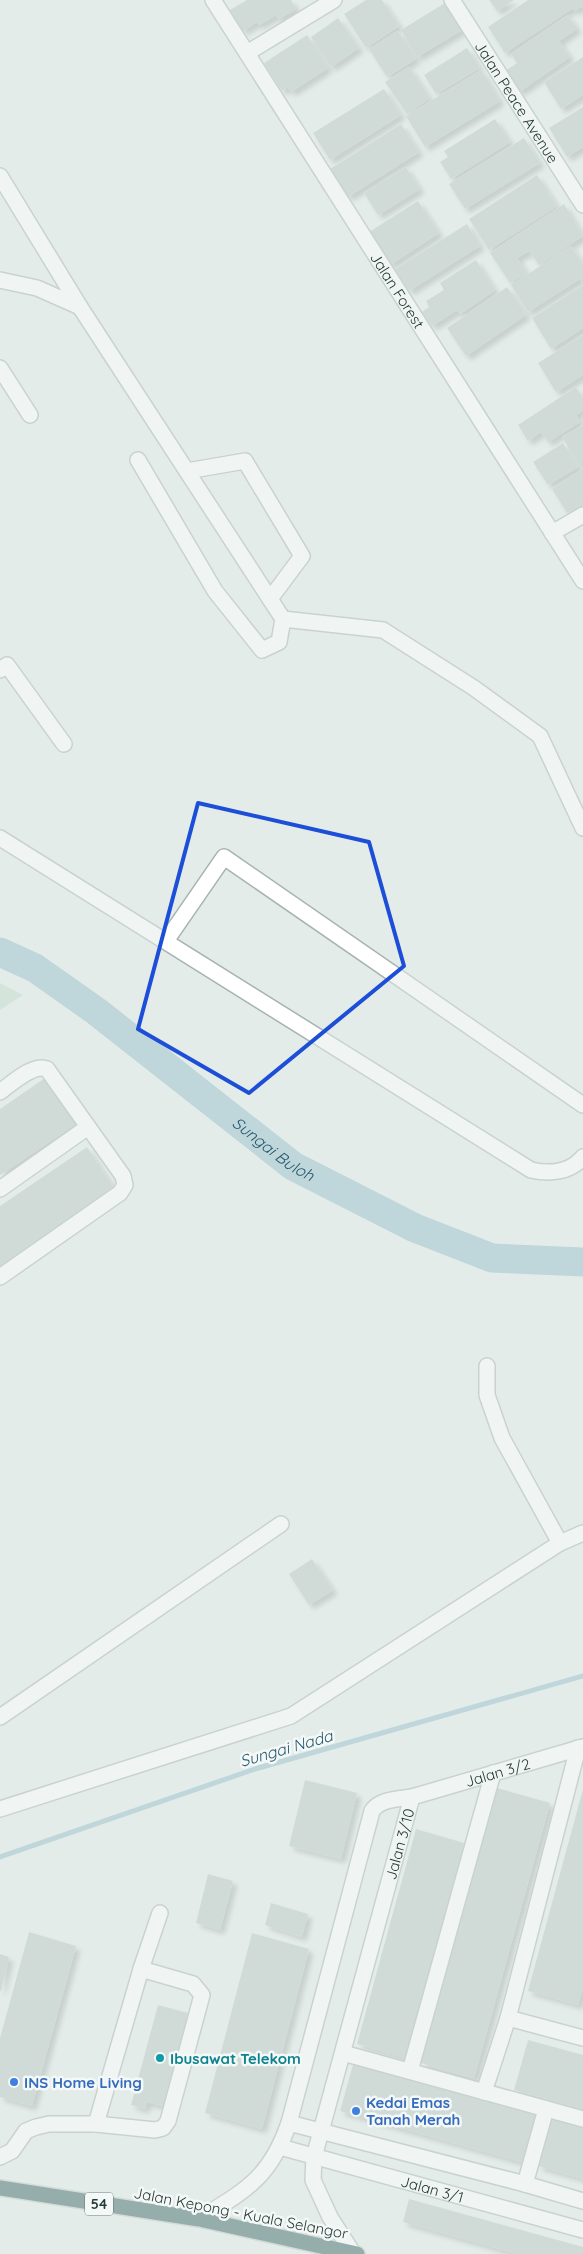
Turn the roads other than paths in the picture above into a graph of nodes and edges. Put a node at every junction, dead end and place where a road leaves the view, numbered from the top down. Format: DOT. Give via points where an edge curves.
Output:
graph roads {
  1 [pos="213,0"];
  2 [pos="334,0"];
  3 [pos="452,0"];
  4 [pos="247,54"];
  5 [pos="0,176"];
  6 [pos="583,205"];
  7 [pos="0,280"];
  8 [pos="80,307"];
  9 [pos="1,370"];
  10 [pos="30,416"];
  11 [pos="138,460"];
  12 [pos="186,471"];
  13 [pos="583,515"];
  14 [pos="552,533"];
  15 [pos="583,581"];
  16 [pos="270,599"];
  17 [pos="283,619"];
  18 [pos="0,670"];
  19 [pos="64,744"];
  20 [pos="583,828"];
  21 [pos="0,838"];
  22 [pos="166,941"];
  23 [pos="0,1092"];
  24 [pos="583,1105"];
  25 [pos="88,1128"];
  26 [pos="583,1157"];
  27 [pos="0,1189"];
  28 [pos="0,1277"];
  29 [pos="487,1366"];
  30 [pos="281,1524"];
  31 [pos="583,1533"];
  32 [pos="560,1543"];
  33 [pos="0,1717"];
  34 [pos="580,1747"];
  35 [pos="492,1773"];
  36 [pos="412,1797"];
  37 [pos="0,1809"];
  38 [pos="160,1913"];
  39 [pos="141,1969"];
  40 [pos="508,2018"];
  41 [pos="583,2038"];
  42 [pos="343,2053"];
  43 [pos="410,2071"];
  44 [pos="484,2092"];
  45 [pos="546,2109"];
  46 [pos="583,2119"];
  47 [pos="289,2123"];
  48 [pos="96,2124"];
  49 [pos="322,2131"];
  50 [pos="280,2147"];
  51 [pos="0,2157"];
  52 [pos="314,2157"];
  53 [pos="525,2184"];
  54 [pos="0,2188"];
  55 [pos="583,2201"];
  56 [pos="199,2219"];
  57 [pos="583,2230"];
  58 [pos="355,2254"];
  1 -- 4 [label="street, Jalan Forest"];
  2 -- 4 [label="street"];
  3 -- 6 [label="street, Jalan Peace Avenue"];
  4 -- 14 [label="street, Jalan Forest"];
  5 -- 8 [label="street"];
  7 -- 8 [label="street" via="37,288"];
  8 -- 12 [label="street"];
  9 -- 10 [label="street"];
  11 -- 17 [label="street" via="215,591 262,650 279,642"];
  12 -- 16 [label="street"];
  12 -- 16 [label="street" via="245,461 302,556"];
  13 -- 14 [label="street"];
  14 -- 15 [label="street, Jalan Forest"];
  16 -- 17 [label="street"];
  17 -- 20 [label="street" via="383,630 474,688 540,736"];
  18 -- 19 [label="street" via="7,665"];
  21 -- 22 [label="street"];
  22 -- 24 [label="street" via="224,858"];
  22 -- 26 [label="street" via="531,1170 560,1172"];
  23 -- 25 [label="street" via="34,1070 43,1068 51,1073"];
  25 -- 27 [label="street"];
  25 -- 28 [label="street" via="123,1176 124,1190"];
  29 -- 32 [label="street" via="487,1395 502,1438"];
  30 -- 33 [label="street"];
  31 -- 32 [label="street"];
  32 -- 37 [label="street" via="291,1716"];
  34 -- 35 [label="street, Jalan 3/2"];
  34 -- 40 [label="street"];
  35 -- 36 [label="street, Jalan 3/2"];
  35 -- 43 [label="street"];
  36 -- 42 [label="street, Jalan 3/10"];
  36 -- 47 [label="street, Jalan 3/10" via="383,1802 372,1812"];
  38 -- 39 [label="street"];
  39 -- 48 [label="street"];
  39 -- 48 [label="street" via="193,1984 202,1995 168,2121 163,2128 156,2130"];
  40 -- 41 [label="street"];
  40 -- 44 [label="street"];
  42 -- 43 [label="street"];
  42 -- 49 [label="street, Jalan 3/10"];
  43 -- 44 [label="street"];
  44 -- 45 [label="street"];
  45 -- 46 [label="street"];
  45 -- 53 [label="street"];
  47 -- 49 [label="street, Jalan 3/1"];
  47 -- 50 [label="street, Jalan 3/10"];
  48 -- 51 [label="street" via="36,2127 26,2131 12,2151"];
  49 -- 52 [label="street, Jalan 3/10"];
  49 -- 53 [label="street, Jalan 3/1"];
  50 -- 52 [label="street, Jalan 3/1"];
  50 -- 56 [label="street, Jalan 3/10" via="261,2176 234,2198"];
  52 -- 57 [label="street, Jalan 3/1"];
  52 -- 58 [label="street, Jalan 3/10" via="313,2180 330,2217"];
  53 -- 55 [label="street, Jalan 3/1"];
  54 -- 56 [label="highway, Jalan Kepong - Kuala Selangor / 54"];
  56 -- 58 [label="highway, Jalan Kepong - Kuala Selangor / 54"];
}
